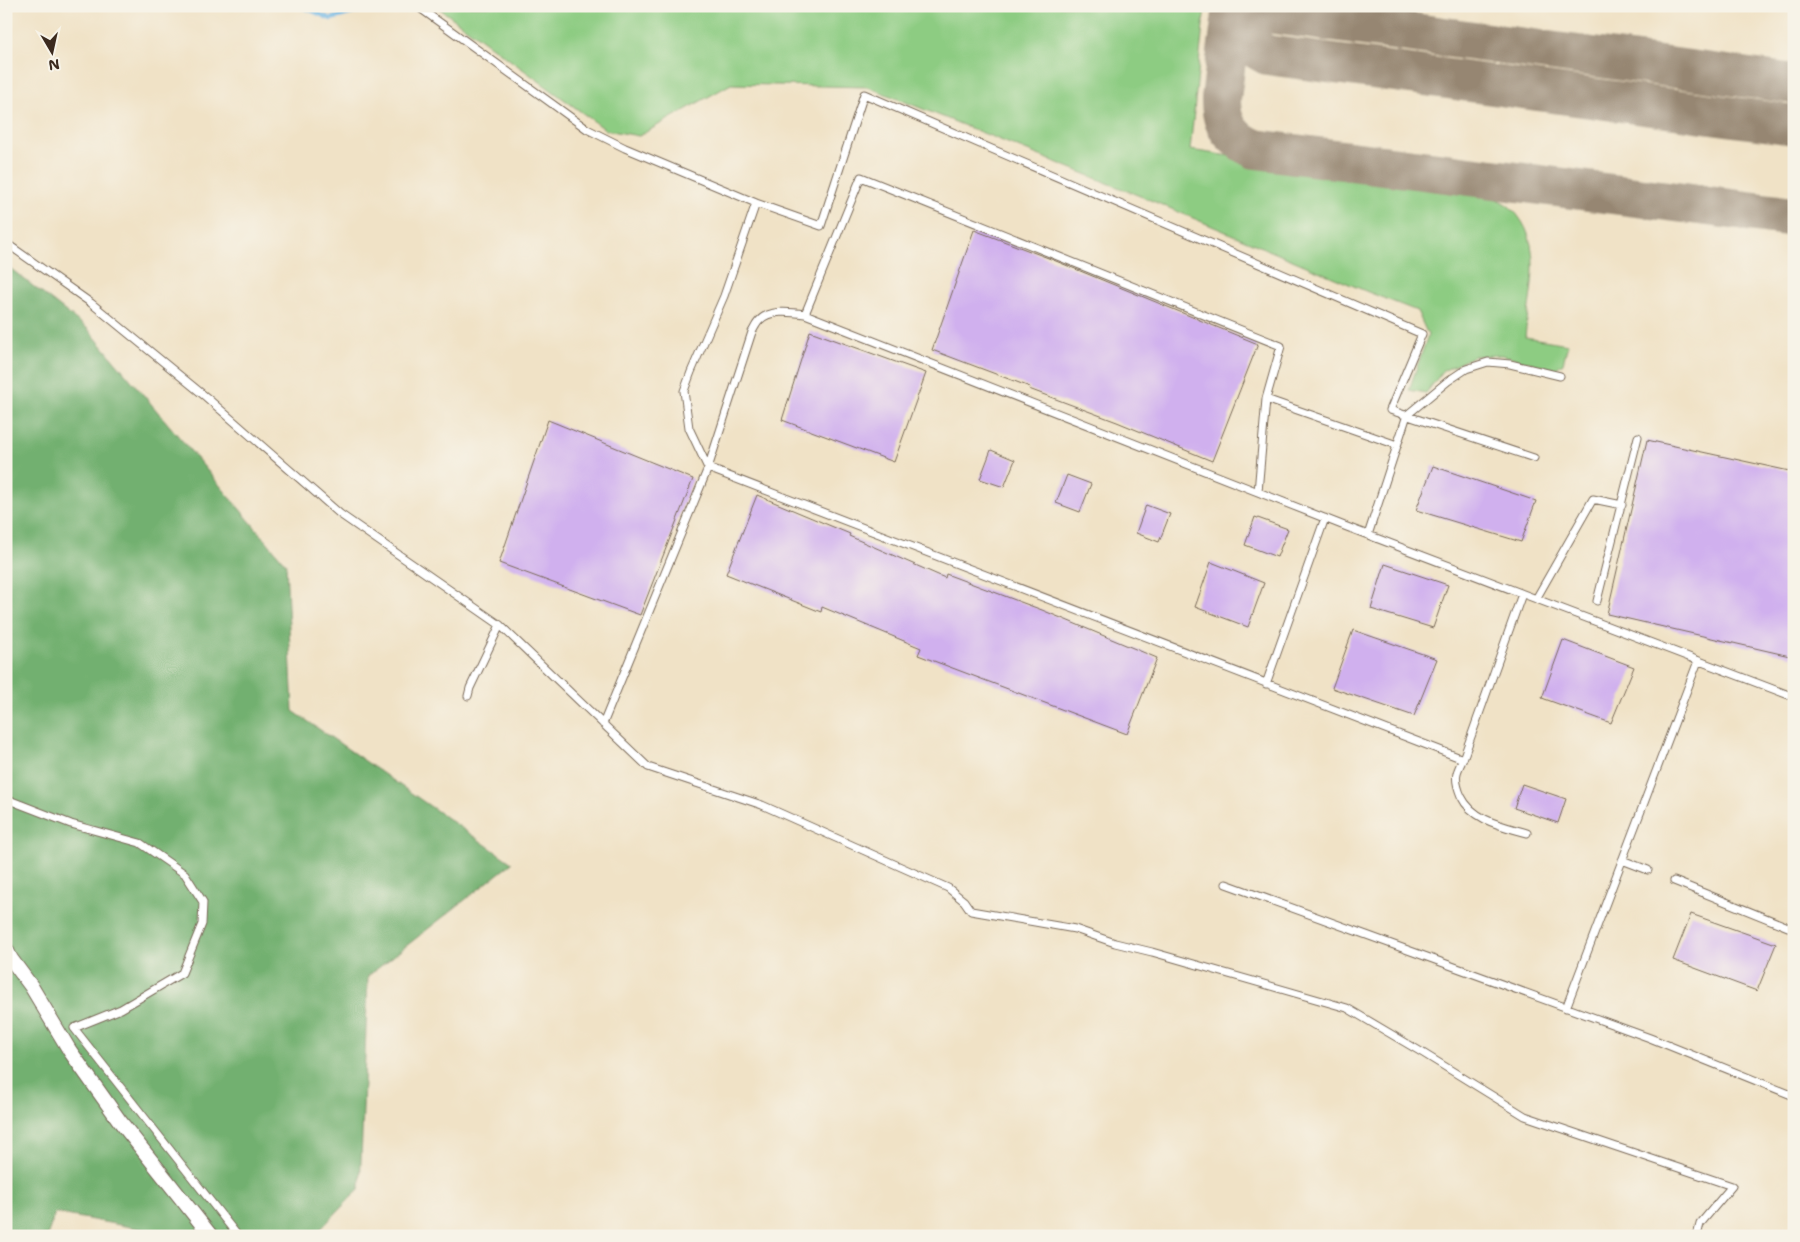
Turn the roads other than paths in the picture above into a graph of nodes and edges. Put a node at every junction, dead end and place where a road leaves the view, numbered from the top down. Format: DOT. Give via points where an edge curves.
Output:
graph roads {
  1 [pos="417,6"];
  2 [pos="756,203"];
  3 [pos="6,243"];
  4 [pos="805,314"];
  5 [pos="1560,376"];
  6 [pos="1266,399"];
  7 [pos="1407,415"];
  8 [pos="1638,437"];
  9 [pos="1397,445"];
  10 [pos="1534,458"];
  11 [pos="708,468"];
  12 [pos="1258,492"];
  13 [pos="1622,505"];
  14 [pos="1325,518"];
  15 [pos="1368,535"];
  16 [pos="1522,594"];
  17 [pos="1536,600"];
  18 [pos="1597,601"];
  19 [pos="500,625"];
  20 [pos="1698,661"];
  21 [pos="1266,684"];
  22 [pos="468,696"];
  23 [pos="1794,697"];
  24 [pos="603,724"];
  25 [pos="1463,759"];
  26 [pos="6,796"];
  27 [pos="1527,833"];
  28 [pos="1622,860"];
  29 [pos="1648,870"];
  30 [pos="1674,881"];
  31 [pos="1226,884"];
  32 [pos="1788,927"];
  33 [pos="6,949"];
  34 [pos="1566,1008"];
  35 [pos="1794,1096"];
  36 [pos="211,1236"];
  37 [pos="238,1236"];
  38 [pos="1697,1236"];
  1 -- 2 [label="lane" via="587,129"];
  2 -- 7 [label="lane" via="821,226 864,94 1422,334 1390,410"];
  2 -- 11 [label="lane" via="724,296 684,391 689,428"];
  3 -- 19 [label="lane" via="91,303 206,397 340,514"];
  4 -- 6 [label="lane" via="861,177 1281,346"];
  4 -- 11 [label="lane" via="782,312 759,320 752,332"];
  4 -- 12 [label="lane"];
  5 -- 7 [label="lane" via="1488,362 1466,369"];
  6 -- 9 [label="lane"];
  6 -- 12 [label="lane"];
  7 -- 9 [label="lane"];
  7 -- 10 [label="lane"];
  8 -- 13 [label="lane"];
  9 -- 15 [label="lane"];
  11 -- 21 [label="lane"];
  11 -- 24 [label="lane"];
  12 -- 14 [label="lane"];
  13 -- 17 [label="lane" via="1593,499"];
  13 -- 18 [label="lane"];
  14 -- 15 [label="lane"];
  14 -- 21 [label="lane"];
  15 -- 16 [label="lane"];
  16 -- 17 [label="lane"];
  16 -- 25 [label="lane"];
  17 -- 20 [label="lane"];
  19 -- 22 [label="lane"];
  19 -- 24 [label="lane"];
  20 -- 23 [label="lane"];
  20 -- 28 [label="lane"];
  21 -- 25 [label="lane"];
  24 -- 38 [label="lane" via="648,767 771,808 948,888 971,911 1075,929 1347,1008 1525,1116 1732,1186 1700,1224"];
  25 -- 27 [label="lane" via="1457,774 1458,788 1465,803 1476,815"];
  26 -- 37 [label="lane" via="71,824 140,843 185,874 203,902 202,924 182,973 121,1009 74,1028"];
  28 -- 29 [label="lane"];
  28 -- 34 [label="lane"];
  30 -- 32 [label="lane"];
  31 -- 34 [label="lane"];
  33 -- 36 [label="street" via="70,1051 119,1120"];
  34 -- 35 [label="lane"];
}
